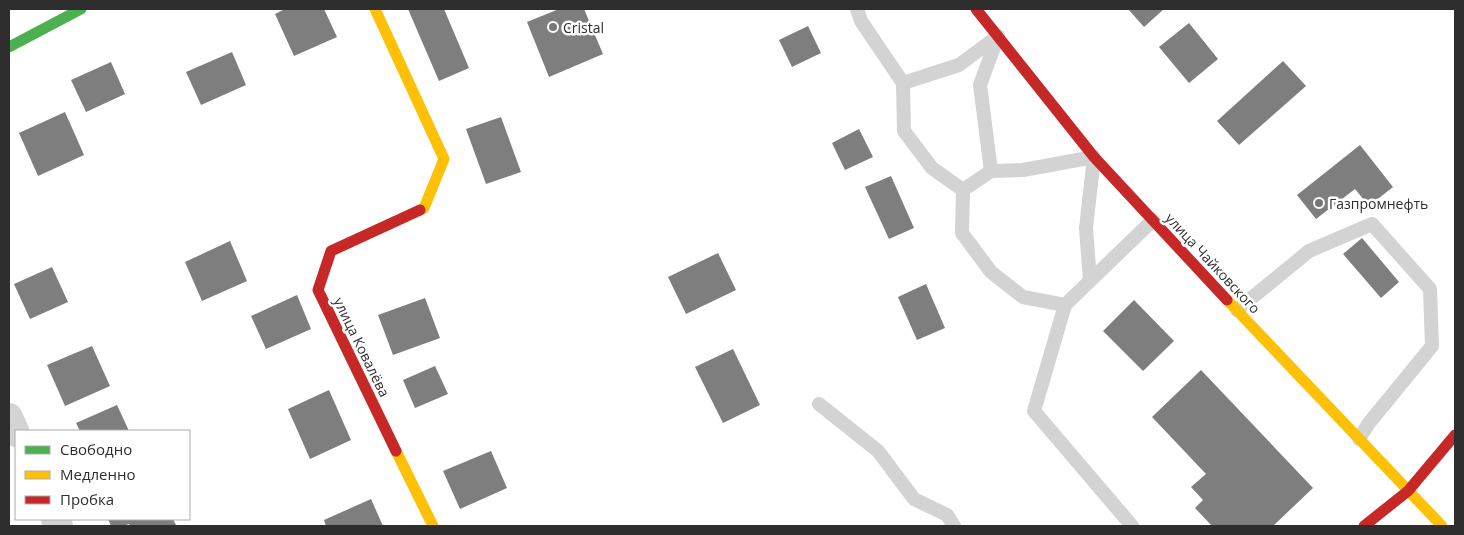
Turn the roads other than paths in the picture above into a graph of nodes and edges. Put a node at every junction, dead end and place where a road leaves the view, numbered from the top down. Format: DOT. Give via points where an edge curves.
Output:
graph roads {
  1 [pos="81,9"];
  2 [pos="375,9"];
  3 [pos="857,9"];
  4 [pos="976,9"];
  5 [pos="998,36"];
  6 [pos="9,47"];
  7 [pos="904,83"];
  8 [pos="1094,157"];
  9 [pos="991,171"];
  10 [pos="963,190"];
  11 [pos="1153,220"];
  12 [pos="1090,281"];
  13 [pos="1065,305"];
  14 [pos="1237,310"];
  15 [pos="819,404"];
  16 [pos="9,417"];
  17 [pos="15,431"];
  18 [pos="1455,434"];
  19 [pos="1359,439"];
  20 [pos="1408,491"];
  21 [pos="1439,525"];
  22 [pos="433,526"];
  23 [pos="954,526"];
  24 [pos="1132,526"];
  25 [pos="1364,526"];
  1 -- 6 [label="street"];
  2 -- 22 [label="street, улица Ковалёва" via="444,159 424,208 331,251 318,290"];
  3 -- 7 [label="lane" via="861,21"];
  4 -- 5 [label="street, улица Чайковского"];
  5 -- 7 [label="lane" via="958,66"];
  5 -- 8 [label="street, улица Чайковского"];
  5 -- 9 [label="lane" via="980,85"];
  7 -- 10 [label="lane" via="904,131 932,168"];
  8 -- 9 [label="lane" via="1023,170"];
  8 -- 11 [label="street, улица Чайковского"];
  8 -- 12 [label="lane" via="1086,228"];
  9 -- 10 [label="lane"];
  10 -- 13 [label="lane" via="962,233 991,272 1023,297"];
  11 -- 12 [label="lane"];
  11 -- 14 [label="street, улица Чайковского"];
  12 -- 13 [label="lane"];
  13 -- 24 [label="lane" via="1034,411"];
  14 -- 19 [label="street, улица Чайковского"];
  14 -- 19 [label="lane" via="1309,251 1372,224 1430,289 1432,346"];
  15 -- 23 [label="lane" via="878,451 914,499 947,515"];
  16 -- 17 [label="street"];
  18 -- 20 [label="street"];
  19 -- 20 [label="street, улица Чайковского"];
  20 -- 21 [label="street, улица Чайковского"];
  20 -- 25 [label="street"];
}
